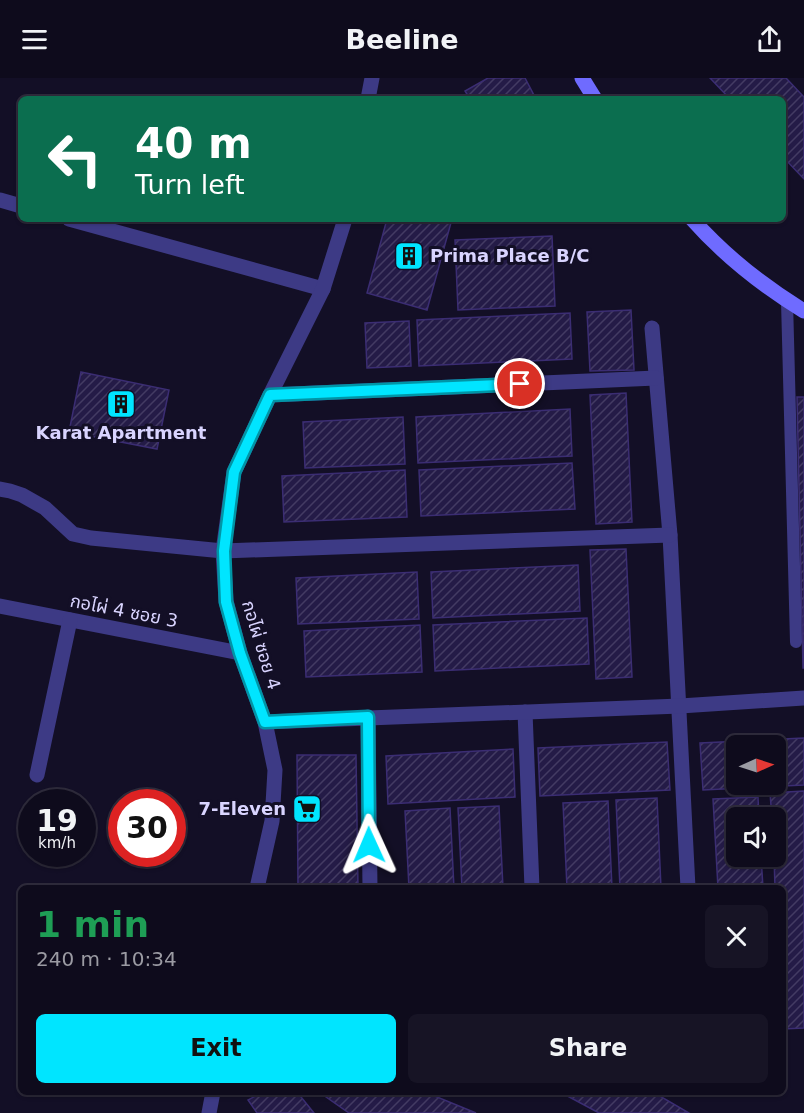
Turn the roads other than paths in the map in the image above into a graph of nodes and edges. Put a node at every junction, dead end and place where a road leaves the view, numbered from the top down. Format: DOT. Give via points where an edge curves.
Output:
graph roads {
  1 [pos="372,78"];
  2 [pos="582,78"];
  3 [pos="369,96"];
  4 [pos="593,96"];
  5 [pos="0,200"];
  6 [pos="18,205"];
  7 [pos="80,222"];
  8 [pos="344,222"];
  9 [pos="695,222"];
  10 [pos="322,289"];
  11 [pos="787,301"];
  12 [pos="804,311"];
  13 [pos="652,328"];
  14 [pos="656,378"];
  15 [pos="270,395"];
  16 [pos="0,489"];
  17 [pos="670,535"];
  18 [pos="224,551"];
  19 [pos="0,606"];
  20 [pos="70,620"];
  21 [pos="796,642"];
  22 [pos="240,653"];
  23 [pos="804,698"];
  24 [pos="680,706"];
  25 [pos="525,712"];
  26 [pos="368,717"];
  27 [pos="265,722"];
  28 [pos="37,776"];
  29 [pos="258,885"];
  30 [pos="370,885"];
  31 [pos="531,885"];
  32 [pos="688,885"];
  33 [pos="212,1095"];
  34 [pos="209,1113"];
  1 -- 3 [label="street"];
  2 -- 4 [label="main road"];
  5 -- 6 [label="street"];
  7 -- 10 [label="street"];
  8 -- 10 [label="street, กอไผ่ ซอย 4"];
  9 -- 11 [label="main road" via="712,241"];
  10 -- 15 [label="street, กอไผ่ ซอย 4"];
  11 -- 12 [label="main road"];
  11 -- 21 [label="lane"];
  13 -- 14 [label="street"];
  14 -- 15 [label="street"];
  14 -- 17 [label="street"];
  15 -- 18 [label="street, กอไผ่ ซอย 4" via="234,472"];
  16 -- 18 [label="street" via="22,495 45,508 73,534"];
  17 -- 18 [label="street"];
  17 -- 24 [label="street"];
  18 -- 22 [label="street, กอไผ่ ซอย 4" via="226,602"];
  19 -- 20 [label="street, กอไผ่ 4 ซอย 3"];
  20 -- 22 [label="street, กอไผ่ 4 ซอย 3"];
  20 -- 28 [label="street"];
  22 -- 27 [label="street, กอไผ่ ซอย 4"];
  23 -- 24 [label="street"];
  24 -- 25 [label="street"];
  24 -- 32 [label="street"];
  25 -- 26 [label="street"];
  25 -- 31 [label="street"];
  26 -- 27 [label="street"];
  26 -- 30 [label="street"];
  27 -- 29 [label="street, กอไผ่ ซอย 4" via="275,770 273,821"];
  33 -- 34 [label="street"];
}
